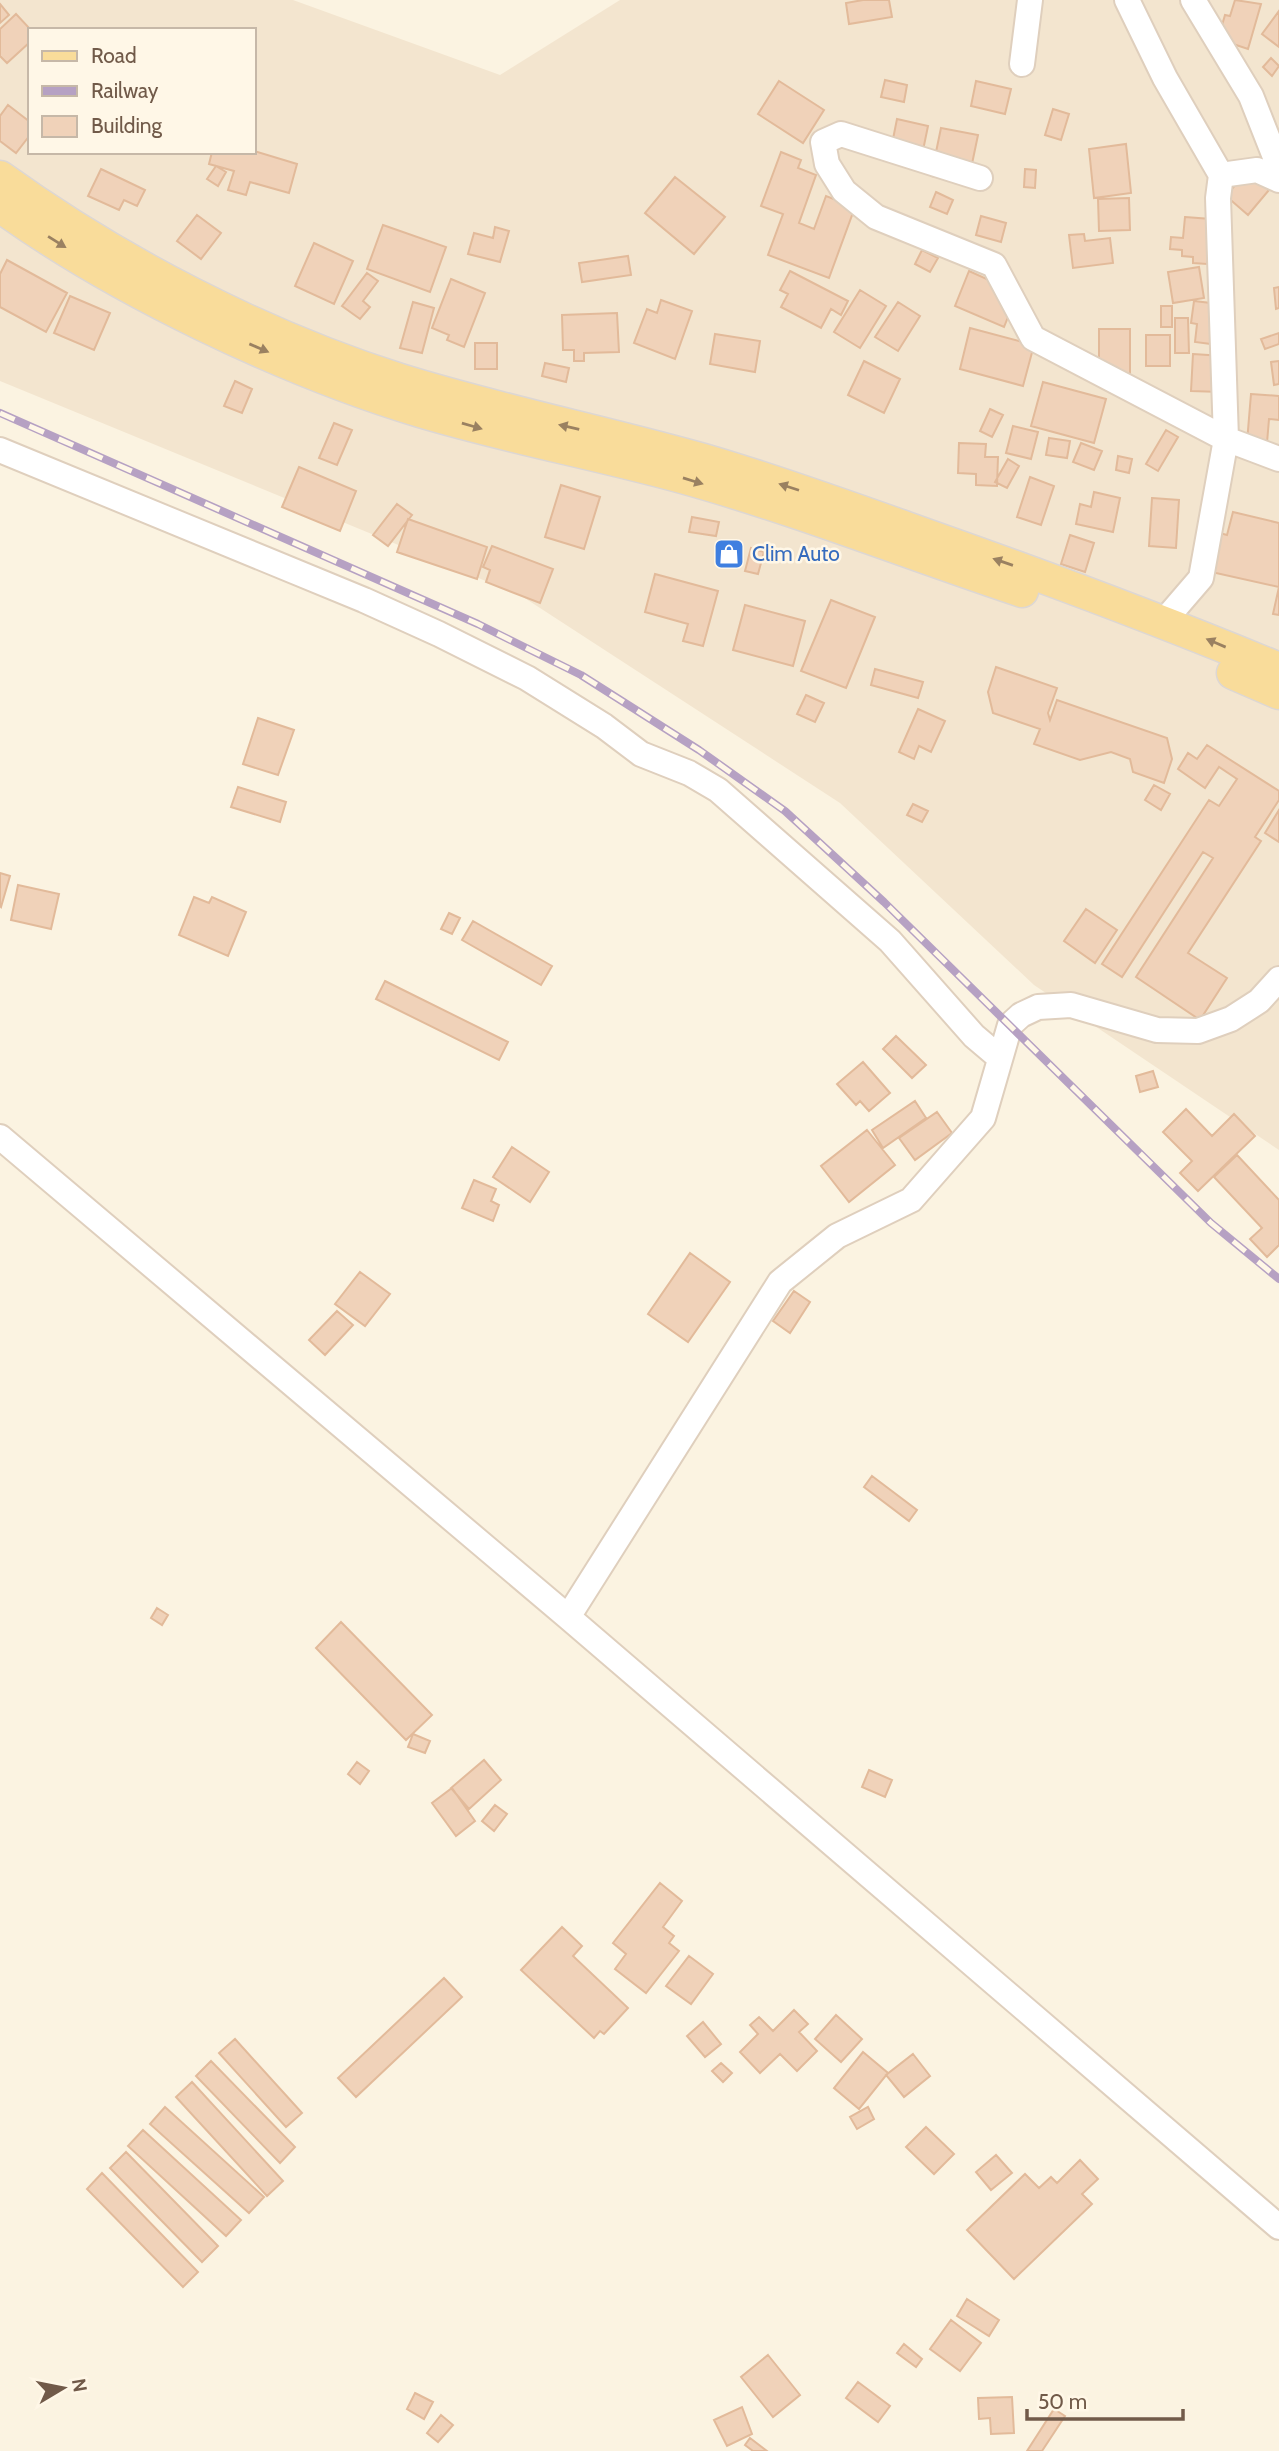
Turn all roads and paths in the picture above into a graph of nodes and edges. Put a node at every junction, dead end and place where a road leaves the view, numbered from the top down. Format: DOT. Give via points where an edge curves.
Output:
graph roads {
  1 [pos="1030,0"];
  2 [pos="1127,0"];
  3 [pos="1193,0"];
  4 [pos="1022,64"];
  5 [pos="1279,167"];
  6 [pos="1221,175"];
  7 [pos="0,177"];
  8 [pos="980,178"];
  9 [pos="1279,180"];
  10 [pos="0,206"];
  11 [pos="1226,439"];
  12 [pos="0,450"];
  13 [pos="1279,459"];
  14 [pos="1164,621"];
  15 [pos="1279,669"];
  16 [pos="1279,693"];
  17 [pos="1279,979"];
  18 [pos="1000,1058"];
  19 [pos="0,1137"];
  20 [pos="568,1617"];
  21 [pos="1279,2227"];
  1 -- 4 [label="street"];
  2 -- 6 [label="street"];
  3 -- 5 [label="street" via="1251,96"];
  6 -- 9 [label="street" via="1257,170"];
  6 -- 11 [label="street"];
  14 -- 7 [label="main road, one-way" via="725,467 395,379 276,332 180,287 41,207"];
  8 -- 11 [label="street" via="841,134 823,142 827,164 845,191 876,217 994,265 1034,338"];
  10 -- 16 [label="main road, one-way" via="152,298 344,384 437,416 681,477 837,526 1114,624"];
  11 -- 13 [label="street"];
  11 -- 14 [label="street" via="1201,578"];
  12 -- 18 [label="street" via="439,634 527,678 641,754 718,790 890,941 974,1036"];
  15 -- 14 [label="main road, one-way"];
  17 -- 18 [label="street" via="1259,1001 1231,1019 1198,1031 1157,1030 1071,1005 1038,1007 1021,1014 1010,1026"];
  18 -- 20 [label="street" via="983,1118 911,1200 838,1236 780,1282"];
  19 -- 20 [label="street"];
  20 -- 21 [label="street"];
}
